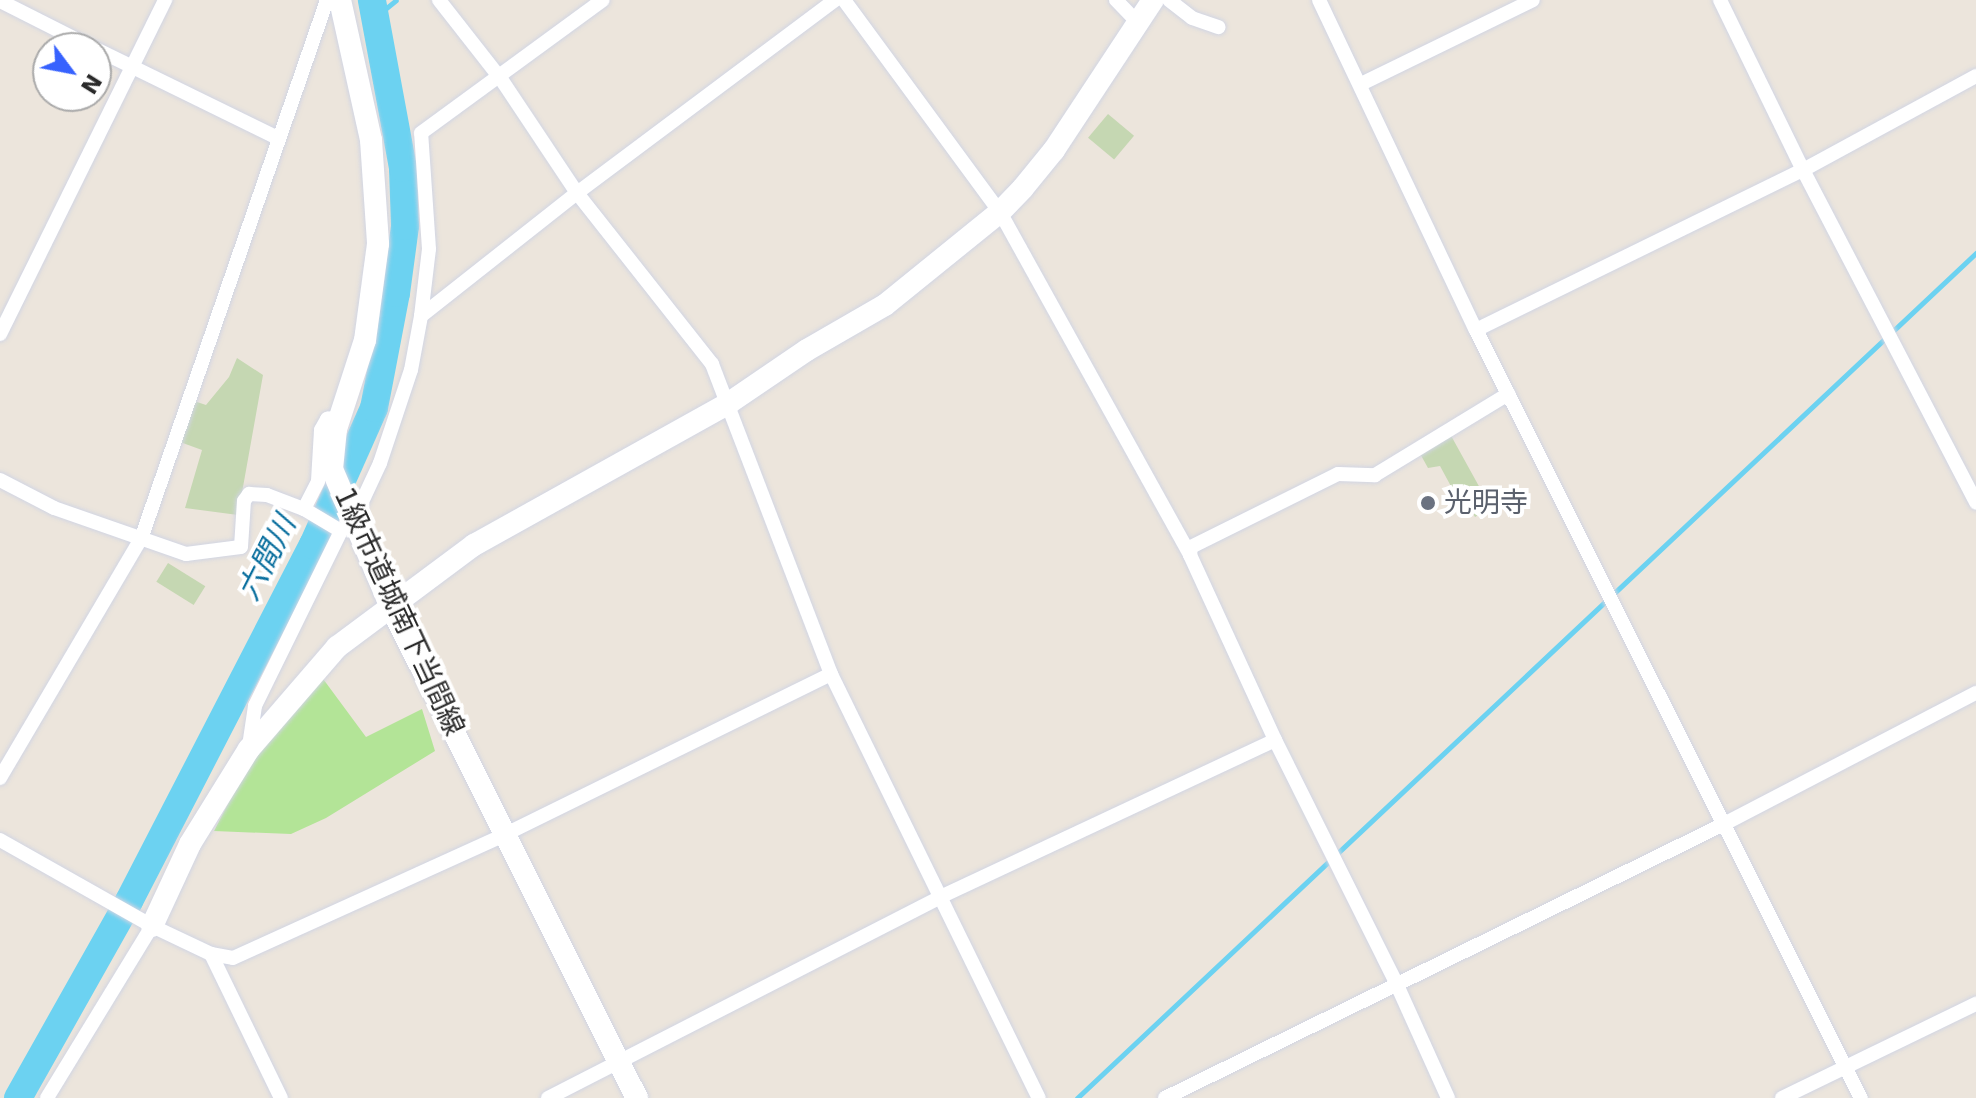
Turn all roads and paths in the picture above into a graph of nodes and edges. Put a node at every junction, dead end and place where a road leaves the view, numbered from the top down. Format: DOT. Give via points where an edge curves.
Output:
graph roads {
  1 [pos="165,0"];
  2 [pos="327,0"];
  3 [pos="340,0"];
  4 [pos="439,0"];
  5 [pos="603,0"];
  6 [pos="835,0"];
  7 [pos="844,0"];
  8 [pos="1116,0"];
  9 [pos="1153,0"];
  10 [pos="1169,0"];
  11 [pos="1319,0"];
  12 [pos="1533,0"];
  13 [pos="1720,0"];
  14 [pos="0,1"];
  15 [pos="1139,24"];
  16 [pos="1218,27"];
  17 [pos="61,32"];
  18 [pos="112,58"];
  19 [pos="132,68"];
  20 [pos="1976,76"];
  21 [pos="501,79"];
  22 [pos="1361,84"];
  23 [pos="278,138"];
  24 [pos="1803,170"];
  25 [pos="577,193"];
  26 [pos="1000,212"];
  27 [pos="421,316"];
  28 [pos="1476,330"];
  29 [pos="0,334"];
  30 [pos="1508,394"];
  31 [pos="729,403"];
  32 [pos="340,417"];
  33 [pos="0,480"];
  34 [pos="1976,503"];
  35 [pos="310,512"];
  36 [pos="346,519"];
  37 [pos="141,539"];
  38 [pos="1190,555"];
  39 [pos="391,607"];
  40 [pos="831,674"];
  41 [pos="1976,693"];
  42 [pos="1275,740"];
  43 [pos="249,749"];
  44 [pos="0,778"];
  45 [pos="1724,824"];
  46 [pos="506,834"];
  47 [pos="0,840"];
  48 [pos="938,898"];
  49 [pos="147,924"];
  50 [pos="211,954"];
  51 [pos="1397,985"];
  52 [pos="1976,1004"];
  53 [pos="620,1063"];
  54 [pos="1845,1066"];
  55 [pos="47,1098"];
  56 [pos="281,1098"];
  57 [pos="548,1098"];
  58 [pos="637,1098"];
  59 [pos="1039,1098"];
  60 [pos="1165,1098"];
  61 [pos="1448,1098"];
  62 [pos="1782,1098"];
  63 [pos="1861,1098"];
  1 -- 19 [label="street"];
  2 -- 23 [label="street"];
  3 -- 32 [label="street, 1級市道城南下当間線" via="371,140 378,244 365,340"];
  4 -- 21 [label="street"];
  5 -- 21 [label="street"];
  6 -- 25 [label="street"];
  7 -- 26 [label="street"];
  8 -- 15 [label="street"];
  9 -- 15 [label="street"];
  10 -- 16 [label="street" via="1192,18"];
  11 -- 22 [label="street"];
  12 -- 22 [label="street"];
  13 -- 24 [label="street"];
  14 -- 17 [label="street"];
  15 -- 26 [label="street" via="1054,150"];
  18 -- 19 [label="street"];
  19 -- 23 [label="street"];
  19 -- 29 [label="street"];
  20 -- 24 [label="street"];
  21 -- 25 [label="street"];
  21 -- 27 [label="street" via="421,133 429,249"];
  22 -- 28 [label="street"];
  23 -- 37 [label="street"];
  24 -- 28 [label="street"];
  24 -- 34 [label="street"];
  25 -- 27 [label="street"];
  25 -- 31 [label="street" via="712,364"];
  26 -- 31 [label="street" via="885,305"];
  26 -- 38 [label="street"];
  27 -- 36 [label="street" via="411,370 380,463"];
  28 -- 30 [label="street"];
  30 -- 38 [label="street" via="1375,475 1338,474 1191,547"];
  30 -- 45 [label="street"];
  31 -- 39 [label="street" via="474,545"];
  31 -- 40 [label="street"];
  32 -- 35 [label="street" via="327,419 321,430"];
  32 -- 36 [label="street, 1級市道城南下当間線" via="332,469"];
  33 -- 37 [label="street" via="54,508"];
  35 -- 36 [label="street"];
  35 -- 37 [label="street" via="267,495 249,494 241,547 186,554"];
  36 -- 39 [label="street, 1級市道城南下当間線"];
  36 -- 43 [label="street" via="255,706"];
  37 -- 44 [label="street"];
  38 -- 42 [label="street"];
  39 -- 43 [label="street" via="337,647"];
  39 -- 46 [label="street, 1級市道城南下当間線"];
  40 -- 46 [label="street"];
  40 -- 48 [label="street"];
  41 -- 45 [label="street"];
  42 -- 48 [label="street"];
  42 -- 51 [label="street"];
  43 -- 49 [label="street"];
  45 -- 51 [label="street"];
  45 -- 54 [label="street"];
  46 -- 50 [label="street" via="233,958"];
  46 -- 53 [label="street, 1級市道城南下当間線"];
  47 -- 49 [label="street"];
  48 -- 53 [label="street"];
  48 -- 59 [label="street"];
  49 -- 50 [label="street"];
  49 -- 55 [label="street"];
  50 -- 56 [label="street"];
  51 -- 60 [label="street"];
  51 -- 61 [label="street"];
  52 -- 54 [label="street"];
  53 -- 57 [label="street"];
  53 -- 58 [label="street, 1級市道城南下当間線"];
  54 -- 62 [label="street"];
  54 -- 63 [label="street"];
}
